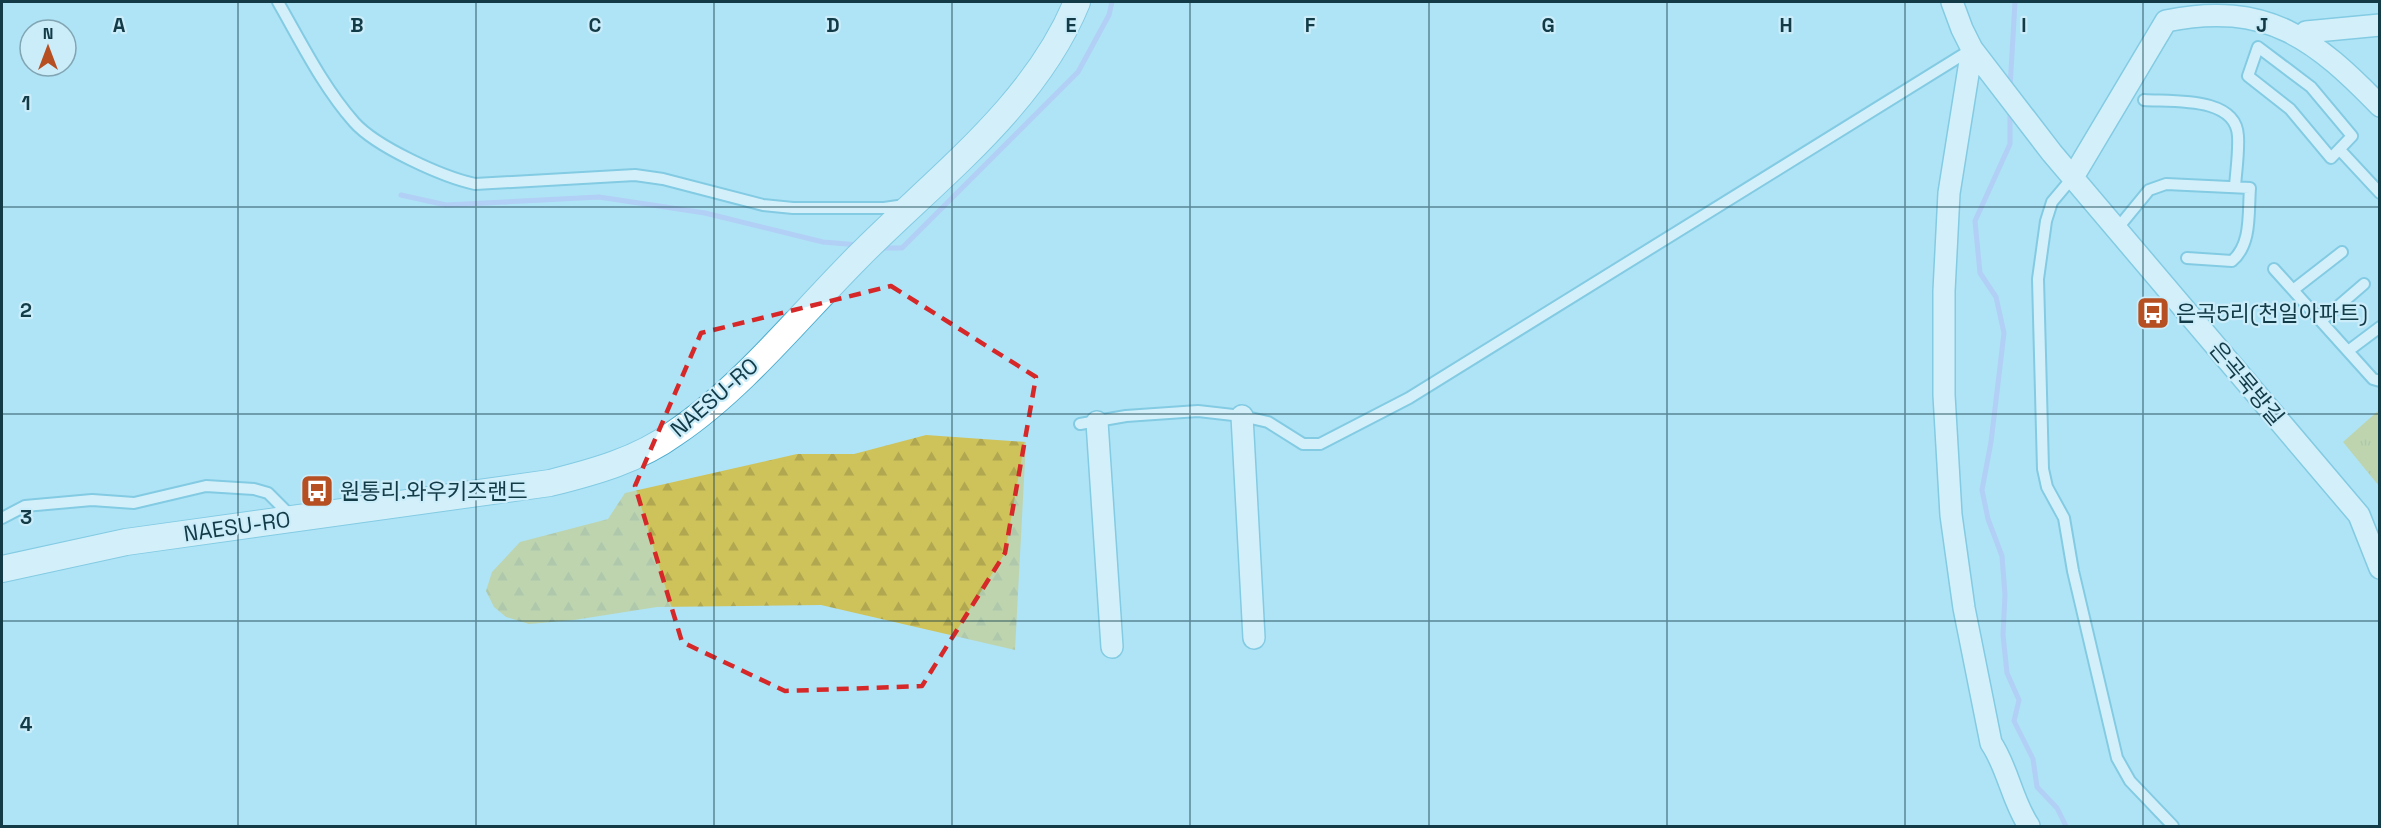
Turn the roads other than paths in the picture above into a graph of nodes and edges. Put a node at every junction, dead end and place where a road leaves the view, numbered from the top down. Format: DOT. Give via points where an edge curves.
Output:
graph roads {
  1 [pos="278,2"];
  2 [pos="1077,2"];
  3 [pos="1952,2"];
  4 [pos="2379,25"];
  5 [pos="2306,32"];
  6 [pos="1978,57"];
  7 [pos="2379,80"];
  8 [pos="2357,83"];
  9 [pos="2144,100"];
  10 [pos="2379,106"];
  11 [pos="2340,150"];
  12 [pos="2073,177"];
  13 [pos="2235,188"];
  14 [pos="2379,193"];
  15 [pos="914,204"];
  16 [pos="2116,229"];
  17 [pos="2342,252"];
  18 [pos="2187,258"];
  19 [pos="2274,269"];
  20 [pos="2364,285"];
  21 [pos="2293,290"];
  22 [pos="2321,321"];
  23 [pos="2379,327"];
  24 [pos="2348,351"];
  25 [pos="2379,381"];
  26 [pos="1242,416"];
  27 [pos="1089,423"];
  28 [pos="2,518"];
  29 [pos="292,518"];
  30 [pos="2379,568"];
  31 [pos="2,569"];
  32 [pos="1254,638"];
  33 [pos="1112,647"];
  34 [pos="2029,826"];
  35 [pos="2173,826"];
  1 -- 15 [label="lane" via="331,92 355,124 451,179 475,184 635,174 735,199 794,208"];
  2 -- 15 [label="street" via="1053,50 1028,84"];
  3 -- 6 [label="street"];
  4 -- 5 [label="street"];
  5 -- 8 [label="street"];
  5 -- 12 [label="street" via="2283,16 2260,7 2191,9 2166,21"];
  6 -- 12 [label="street, 은곡묵방길"];
  6 -- 26 [label="lane" via="1409,398 1320,444 1303,444 1268,422"];
  6 -- 34 [label="street" via="1949,193 1944,395 1951,515 1964,608 1991,743"];
  7 -- 8 [label="street"];
  8 -- 10 [label="street"];
  9 -- 13 [label="lane" via="2212,104 2235,121"];
  11 -- 11 [label="lane" via="2352,136 2311,87 2258,47 2248,76 2290,109 2331,158"];
  11 -- 14 [label="lane"];
  12 -- 16 [label="street, 은곡묵방길"];
  12 -- 35 [label="lane" via="2052,202 2041,249 2038,279 2043,469 2047,487 2064,518 2117,758 2130,781"];
  13 -- 16 [label="lane" via="2166,184 2149,190"];
  13 -- 18 [label="lane" via="2250,188 2247,238 2241,253 2232,261"];
  15 -- 29 [label="street, NAESU-RO" via="711,405 643,453 550,483"];
  16 -- 30 [label="street, 은곡묵방길" via="2359,515"];
  17 -- 21 [label="lane"];
  19 -- 21 [label="lane"];
  20 -- 22 [label="lane"];
  21 -- 22 [label="lane"];
  22 -- 24 [label="lane"];
  23 -- 24 [label="lane"];
  24 -- 25 [label="lane" via="2373,380"];
  26 -- 27 [label="lane" via="1198,411"];
  26 -- 32 [label="street"];
  27 -- 33 [label="street"];
  28 -- 29 [label="lane" via="25,506 92,500 134,503 206,486 254,489 268,494"];
  29 -- 31 [label="street, NAESU-RO" via="126,542"];
}
